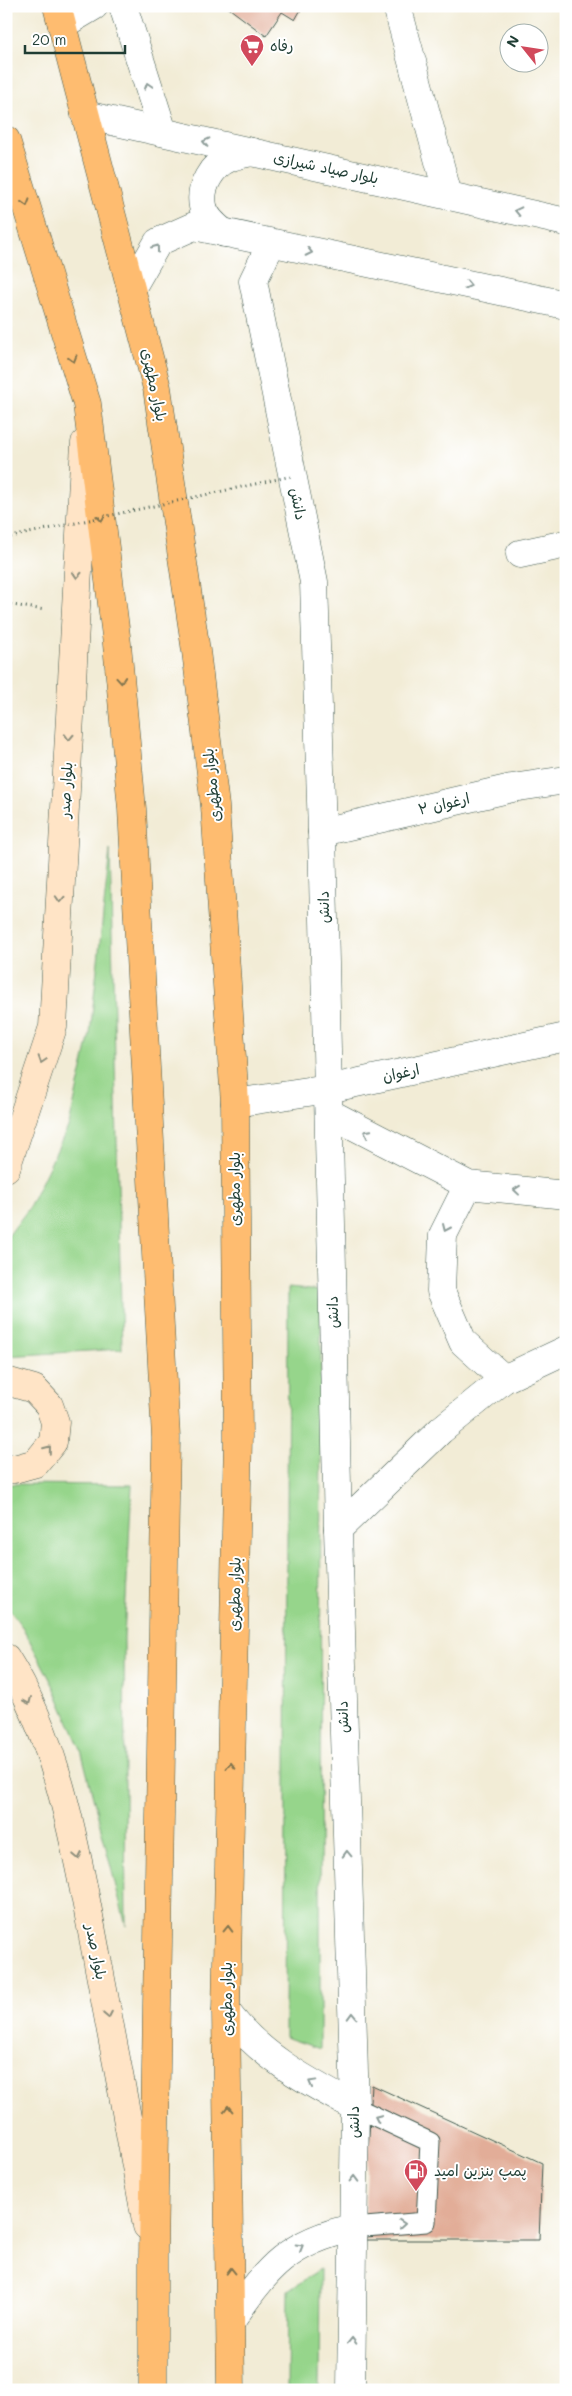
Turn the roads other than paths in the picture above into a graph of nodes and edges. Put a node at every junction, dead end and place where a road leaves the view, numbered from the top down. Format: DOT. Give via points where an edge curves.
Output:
graph roads {
  1 [pos="94,6"];
  2 [pos="123,6"];
  3 [pos="397,6"];
  4 [pos="60,16"];
  5 [pos="85,115"];
  6 [pos="163,132"];
  7 [pos="6,140"];
  8 [pos="252,152"];
  9 [pos="448,195"];
  10 [pos="566,222"];
  11 [pos="224,233"];
  12 [pos="271,244"];
  13 [pos="131,289"];
  14 [pos="566,305"];
  15 [pos="87,404"];
  16 [pos="566,544"];
  17 [pos="520,554"];
  18 [pos="566,780"];
  19 [pos="322,832"];
  20 [pos="566,1038"];
  21 [pos="329,1101"];
  22 [pos="234,1102"];
  23 [pos="6,1168"];
  24 [pos="468,1185"];
  25 [pos="566,1195"];
  26 [pos="566,1350"];
  27 [pos="504,1380"];
  28 [pos="6,1381"];
  29 [pos="6,1469"];
  30 [pos="338,1529"];
  31 [pos="6,1658"];
  32 [pos="226,2011"];
  33 [pos="355,2106"];
  34 [pos="353,2228"];
  35 [pos="153,2256"];
  36 [pos="232,2320"];
  37 [pos="153,2390"];
  38 [pos="231,2390"];
  39 [pos="351,2390"];
  1 -- 4 [label="street"];
  6 -- 2 [label="street, one-way"];
  3 -- 9 [label="street"];
  4 -- 5 [label="highway, بلوار مطهری"];
  5 -- 6 [label="street, بلوار صیاد شیرازی"];
  5 -- 13 [label="highway, بلوار مطهری"];
  8 -- 6 [label="street, بلوار صیاد شیرازی, one-way"];
  7 -- 15 [label="highway, one-way"];
  8 -- 9 [label="street, بلوار صیاد شیرازی"];
  8 -- 11 [label="street" via="228,158 210,173 204,187 203,206 210,222"];
  10 -- 9 [label="street, بلوار صیاد شیرازی, one-way"];
  11 -- 12 [label="street"];
  13 -- 11 [label="street, one-way" via="158,242 194,226"];
  12 -- 14 [label="street, one-way"];
  12 -- 19 [label="street, دانش" via="253,281 314,582"];
  13 -- 22 [label="highway, بلوار مطهری" via="157,388 197,661 215,806"];
  15 -- 23 [label="main road, بلوار صدر, one-way" via="53,1027"];
  15 -- 35 [label="highway, one-way" via="118,644 132,809 166,1438"];
  16 -- 17 [label="street"];
  18 -- 19 [label="street, ارغوان ۲" via="512,788"];
  19 -- 21 [label="street, دانش"];
  20 -- 21 [label="street, ارغوان"];
  21 -- 22 [label="street, ارغوان"];
  24 -- 21 [label="street, one-way"];
  21 -- 30 [label="street, دانش"];
  32 -- 22 [label="highway, بلوار مطهری, one-way" via="238,1437"];
  25 -- 24 [label="street, one-way"];
  24 -- 27 [label="street, one-way" via="443,1234 441,1291 463,1342"];
  26 -- 27 [label="street"];
  27 -- 30 [label="street" via="441,1430"];
  29 -- 28 [label="main road, one-way" via="36,1463 53,1442 55,1422 49,1405 34,1389"];
  33 -- 30 [label="street, دانش, one-way"];
  31 -- 35 [label="main road, بلوار صدر, one-way" via="45,1740 73,1832"];
  33 -- 32 [label="street, one-way" via="303,2078 266,2053 249,2039"];
  36 -- 32 [label="highway, بلوار مطهری, one-way"];
  34 -- 33 [label="street, دانش, one-way"];
  34 -- 33 [label="lane, one-way" via="426,2222 430,2142"];
  36 -- 34 [label="street, one-way" via="257,2283 288,2254 325,2236"];
  39 -- 34 [label="street, دانش, one-way"];
  35 -- 37 [label="highway"];
  36 -- 38 [label="highway, بلوار مطهری"];
}
